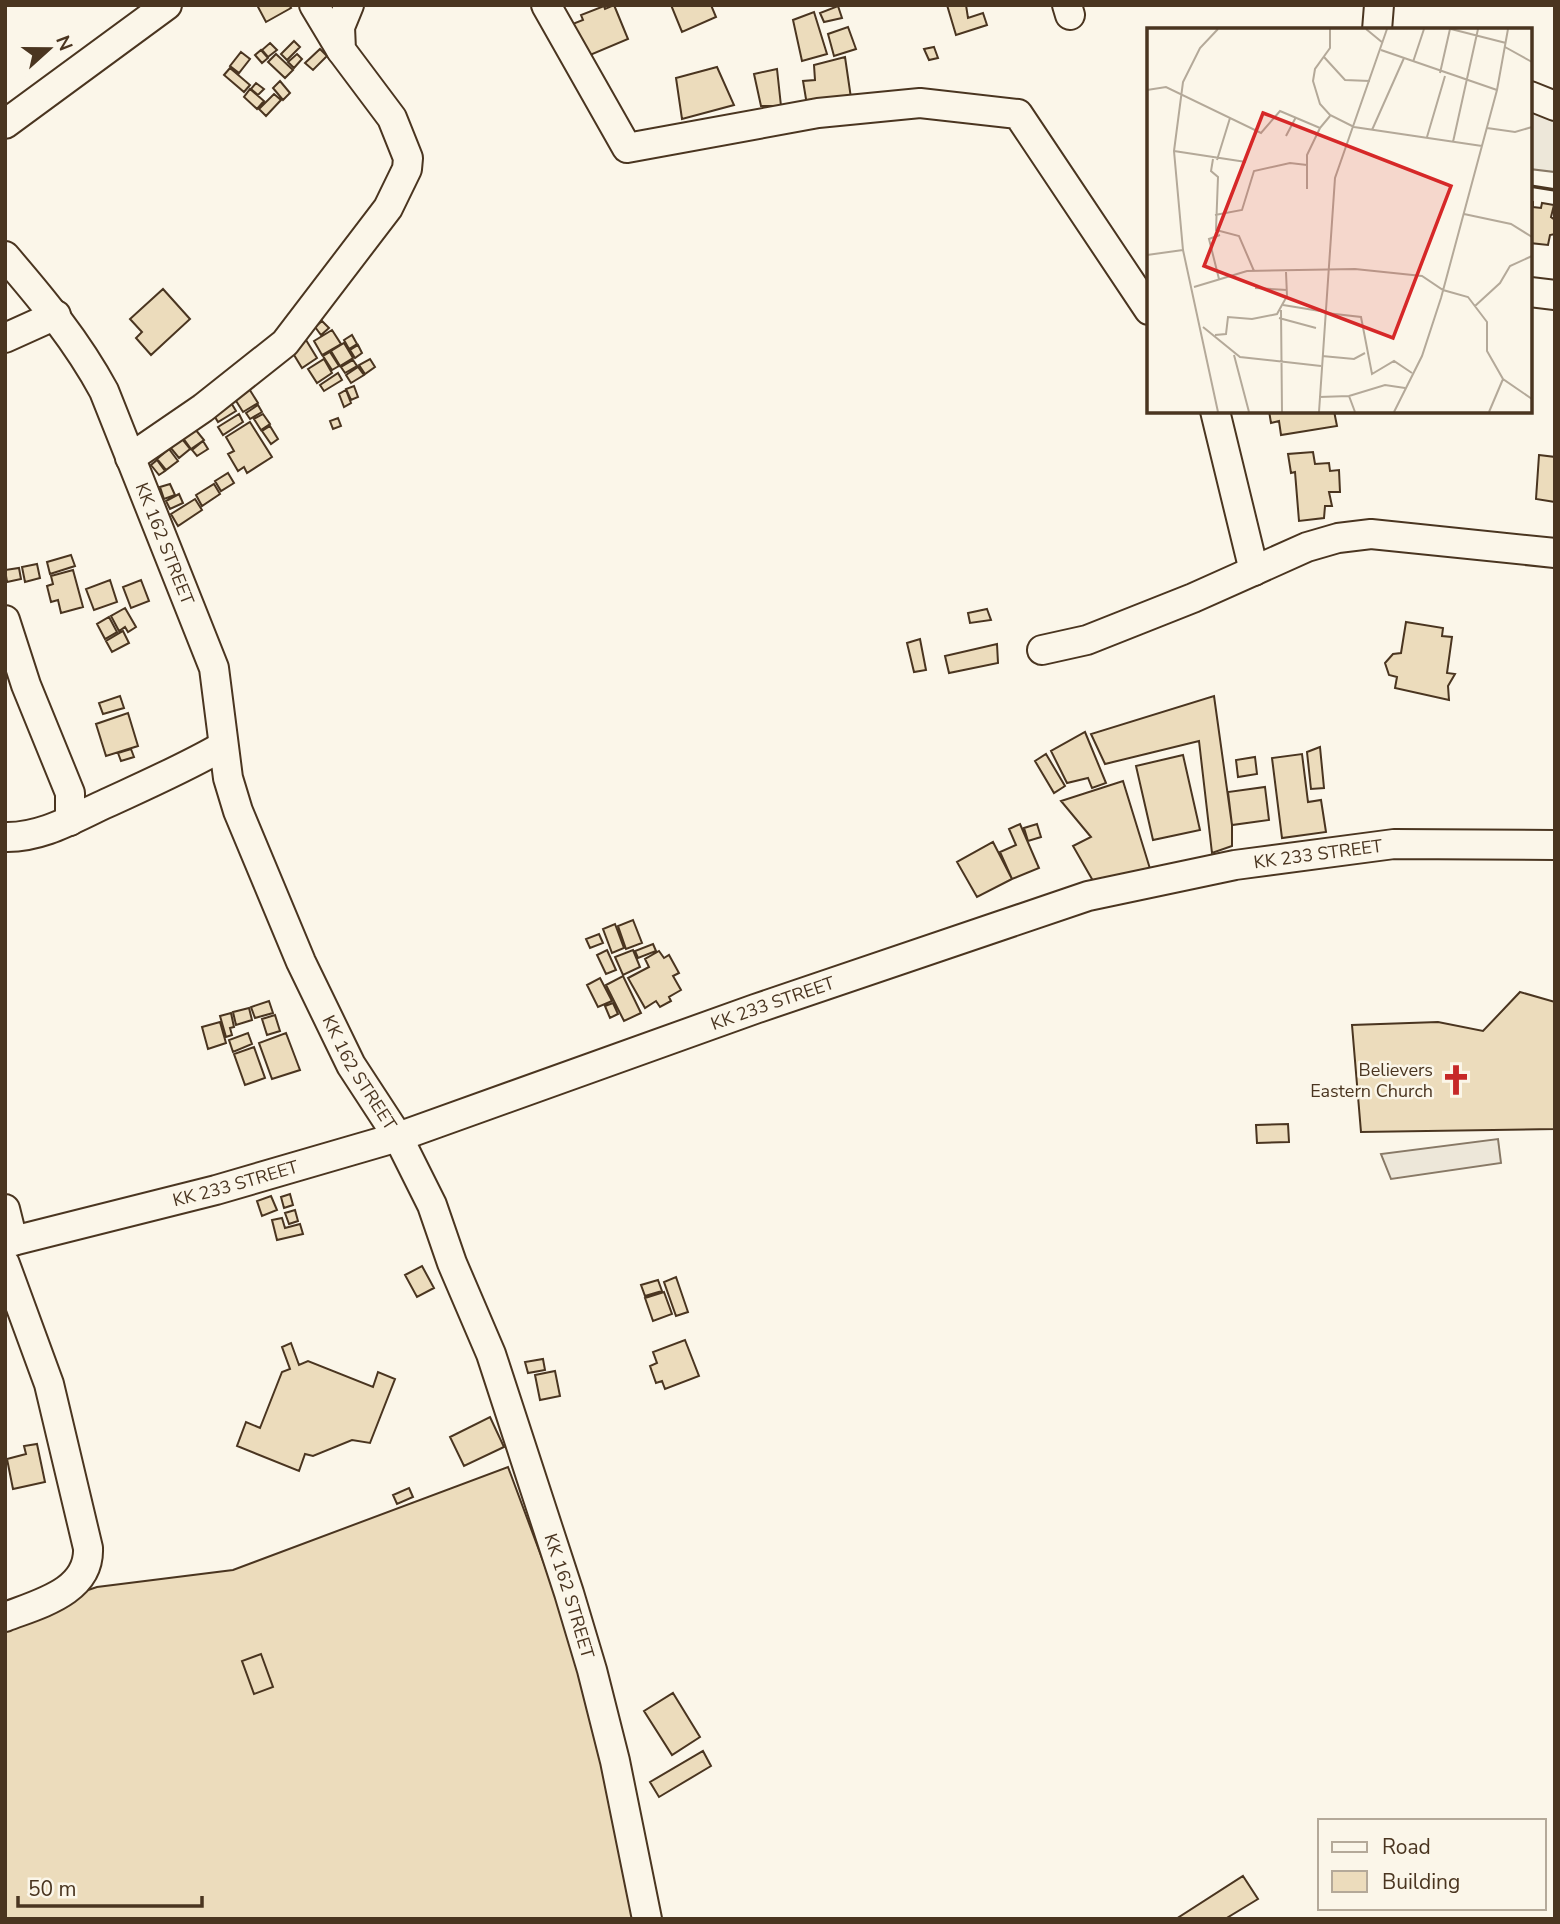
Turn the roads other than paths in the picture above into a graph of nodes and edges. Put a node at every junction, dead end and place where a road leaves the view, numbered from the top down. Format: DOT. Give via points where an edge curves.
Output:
graph roads {
  1 [pos="167,5"];
  2 [pos="314,5"];
  3 [pos="349,5"];
  4 [pos="546,5"];
  5 [pos="1379,5"];
  6 [pos="1377,28"];
  7 [pos="341,50"];
  8 [pos="1532,97"];
  9 [pos="1555,106"];
  10 [pos="5,124"];
  11 [pos="5,256"];
  12 [pos="1532,292"];
  13 [pos="1555,295"];
  14 [pos="1147,307"];
  15 [pos="56,315"];
  16 [pos="5,338"];
  17 [pos="1215,413"];
  18 [pos="130,458"];
  19 [pos="1555,553"];
  20 [pos="1254,571"];
  21 [pos="5,620"];
  22 [pos="1042,650"];
  23 [pos="223,746"];
  24 [pos="70,821"];
  25 [pos="5,836"];
  26 [pos="1555,845"];
  27 [pos="398,1137"];
  28 [pos="5,1209"];
  29 [pos="8,1249"];
  30 [pos="5,1617"];
  31 [pos="647,1919"];
  1 -- 10 [label="street"];
  2 -- 7 [label="street"];
  3 -- 7 [label="street" via="340,27"];
  4 -- 14 [label="street" via="627,148 818,113 920,103 1018,114"];
  5 -- 6 [label="street"];
  7 -- 18 [label="street" via="391,118 408,158 388,208 285,343"];
  8 -- 9 [label="street"];
  11 -- 15 [label="street, KK 162 STREET"];
  12 -- 13 [label="street"];
  15 -- 16 [label="street"];
  15 -- 18 [label="street, KK 162 STREET" via="104,391"];
  17 -- 20 [label="street"];
  18 -- 23 [label="street, KK 162 STREET" via="214,668"];
  19 -- 20 [label="street" via="1360,535 1307,547"];
  20 -- 22 [label="street" via="1087,640"];
  21 -- 24 [label="street" via="69,793"];
  23 -- 24 [label="street"];
  23 -- 27 [label="street, KK 162 STREET" via="239,811 301,962 351,1065"];
  24 -- 25 [label="street" via="47,831"];
  26 -- 27 [label="street, KK 233 STREET" via="1380,846 1235,865 1088,896"];
  27 -- 29 [label="street, KK 233 STREET"];
  27 -- 31 [label="street, KK 162 STREET" via="432,1205 491,1354 569,1593 615,1761"];
  28 -- 29 [label="street"];
  29 -- 30 [label="street" via="50,1384 89,1562 66,1592"];
}
